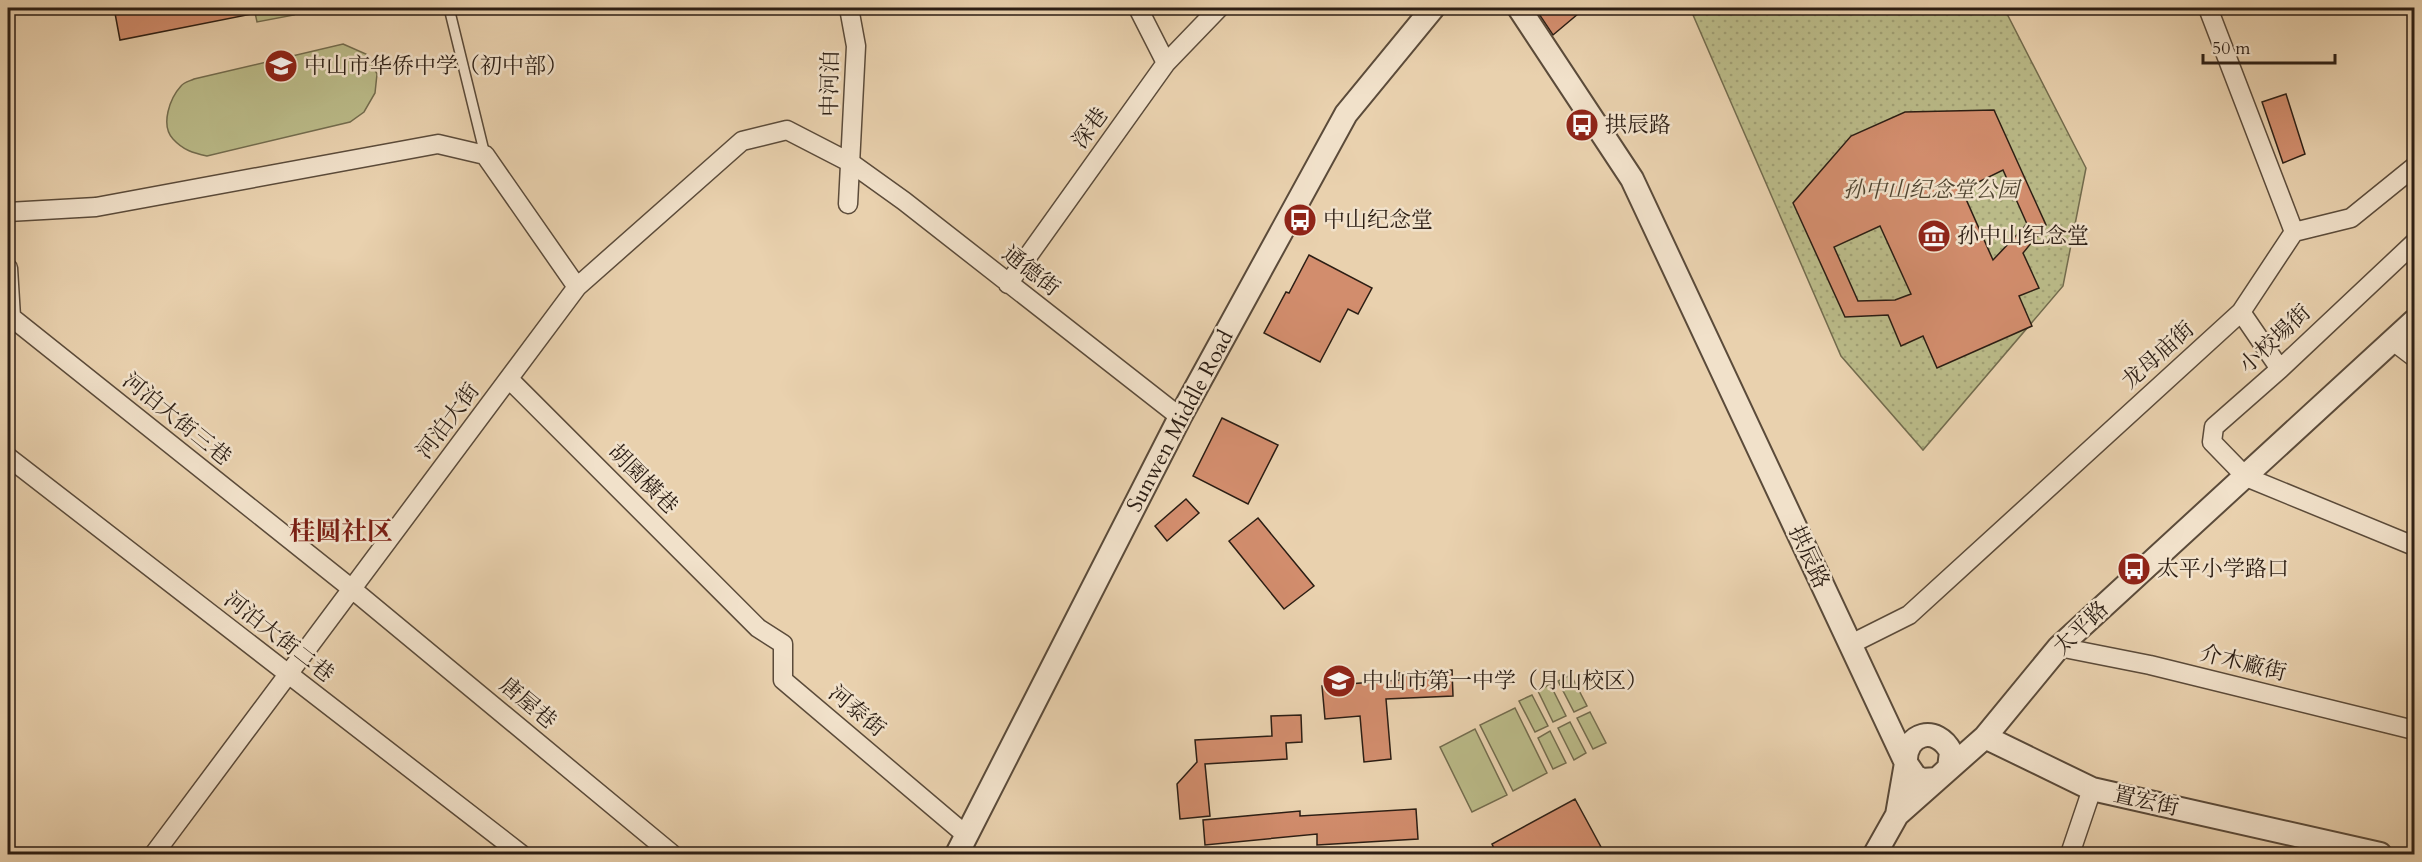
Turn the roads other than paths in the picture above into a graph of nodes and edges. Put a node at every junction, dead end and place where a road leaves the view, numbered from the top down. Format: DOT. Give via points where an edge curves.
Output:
graph roads {
  1 [pos="449,8"];
  2 [pos="849,8"];
  3 [pos="1138,8"];
  4 [pos="1219,8"];
  5 [pos="1433,8"];
  6 [pos="1519,8"];
  7 [pos="2208,8"];
  8 [pos="1166,63"];
  9 [pos="485,155"];
  10 [pos="851,163"];
  11 [pos="2415,167"];
  12 [pos="848,204"];
  13 [pos="8,212"];
  14 [pos="2294,232"];
  15 [pos="2415,243"];
  16 [pos="8,268"];
  17 [pos="1008,284"];
  18 [pos="577,287"];
  19 [pos="2241,312"];
  20 [pos="9,319"];
  21 [pos="2415,321"];
  22 [pos="2392,341"];
  23 [pos="2415,357"];
  24 [pos="2280,369"];
  25 [pos="509,379"];
  26 [pos="1180,417"];
  27 [pos="8,457"];
  28 [pos="2246,477"];
  29 [pos="2415,546"];
  30 [pos="352,589"];
  31 [pos="743,613"];
  32 [pos="1849,645"];
  33 [pos="2059,647"];
  34 [pos="288,675"];
  35 [pos="1888,728"];
  36 [pos="2415,730"];
  37 [pos="1983,738"];
  38 [pos="1942,739"];
  39 [pos="1912,741"];
  40 [pos="1906,763"];
  41 [pos="1943,773"];
  42 [pos="2092,789"];
  43 [pos="1897,815"];
  44 [pos="962,845"];
  45 [pos="2316,847"];
  46 [pos="154,855"];
  47 [pos="521,855"];
  48 [pos="672,855"];
  49 [pos="1875,855"];
  50 [pos="2070,855"];
  51 [pos="2380,855"];
  1 -- 9 [label="lane"];
  2 -- 10 [label="street, 中河泊" via="856,46"];
  3 -- 8 [label="street"];
  4 -- 8 [label="street, 深巷"];
  5 -- 26 [label="street, Sunwen Middle Road" via="1346,114"];
  6 -- 32 [label="street, 拱辰路" via="1632,179"];
  7 -- 14 [label="street"];
  8 -- 17 [label="street, 深巷"];
  9 -- 13 [label="street" via="438,144 96,207"];
  9 -- 18 [label="street"];
  10 -- 12 [label="street, 中河泊"];
  10 -- 17 [label="street, 通德街"];
  10 -- 18 [label="street, 河泊大街" via="787,130 742,141"];
  11 -- 14 [label="street" via="2352,218"];
  14 -- 19 [label="street, 龙母庙街"];
  15 -- 24 [label="street, 小校場街"];
  16 -- 20 [label="street, 河泊大街三巷"];
  17 -- 26 [label="street, 通德街"];
  18 -- 25 [label="street, 河泊大街"];
  19 -- 24 [label="street"];
  19 -- 32 [label="street, 龙母庙街" via="1909,615"];
  20 -- 30 [label="street, 河泊大街三巷"];
  21 -- 22 [label="street, 太平路"];
  22 -- 23 [label="street"];
  22 -- 28 [label="street, 太平路"];
  24 -- 28 [label="street, 小校場街" via="2214,427 2212,442"];
  25 -- 30 [label="street, 河泊大街"];
  25 -- 31 [label="street, 胡園橫巷"];
  26 -- 44 [label="street, Sunwen Middle Road"];
  27 -- 34 [label="street, 河泊大街二巷"];
  28 -- 29 [label="street"];
  28 -- 33 [label="street, 太平路"];
  30 -- 34 [label="street, 河泊大街"];
  30 -- 48 [label="street, 唐屋巷"];
  31 -- 44 [label="street, 河泰街" via="783,644 783,680"];
  32 -- 35 [label="street, 拱辰路"];
  33 -- 36 [label="street, 介木廠街" via="2150,665"];
  33 -- 37 [label="street, 太平路"];
  34 -- 46 [label="street, 河泊大街"];
  34 -- 47 [label="street, 河泊大街二巷"];
  35 -- 39 [label="street" via="1902,739"];
  35 -- 40 [label="street, 拱辰路"];
  37 -- 38 [label="street"];
  37 -- 41 [label="street, 太平路"];
  37 -- 42 [label="street, 置宏街"];
  38 -- 39 [label="street" via="1926,735"];
  38 -- 41 [label="street" via="1951,752"];
  39 -- 40 [label="street"];
  40 -- 41 [label="street" via="1922,780"];
  40 -- 43 [label="street"];
  41 -- 43 [label="street, 太平路"];
  42 -- 45 [label="street, 置宏街"];
  42 -- 50 [label="street"];
  43 -- 49 [label="street, 太平路"];
  45 -- 51 [label="street, 置宏街"];
}
